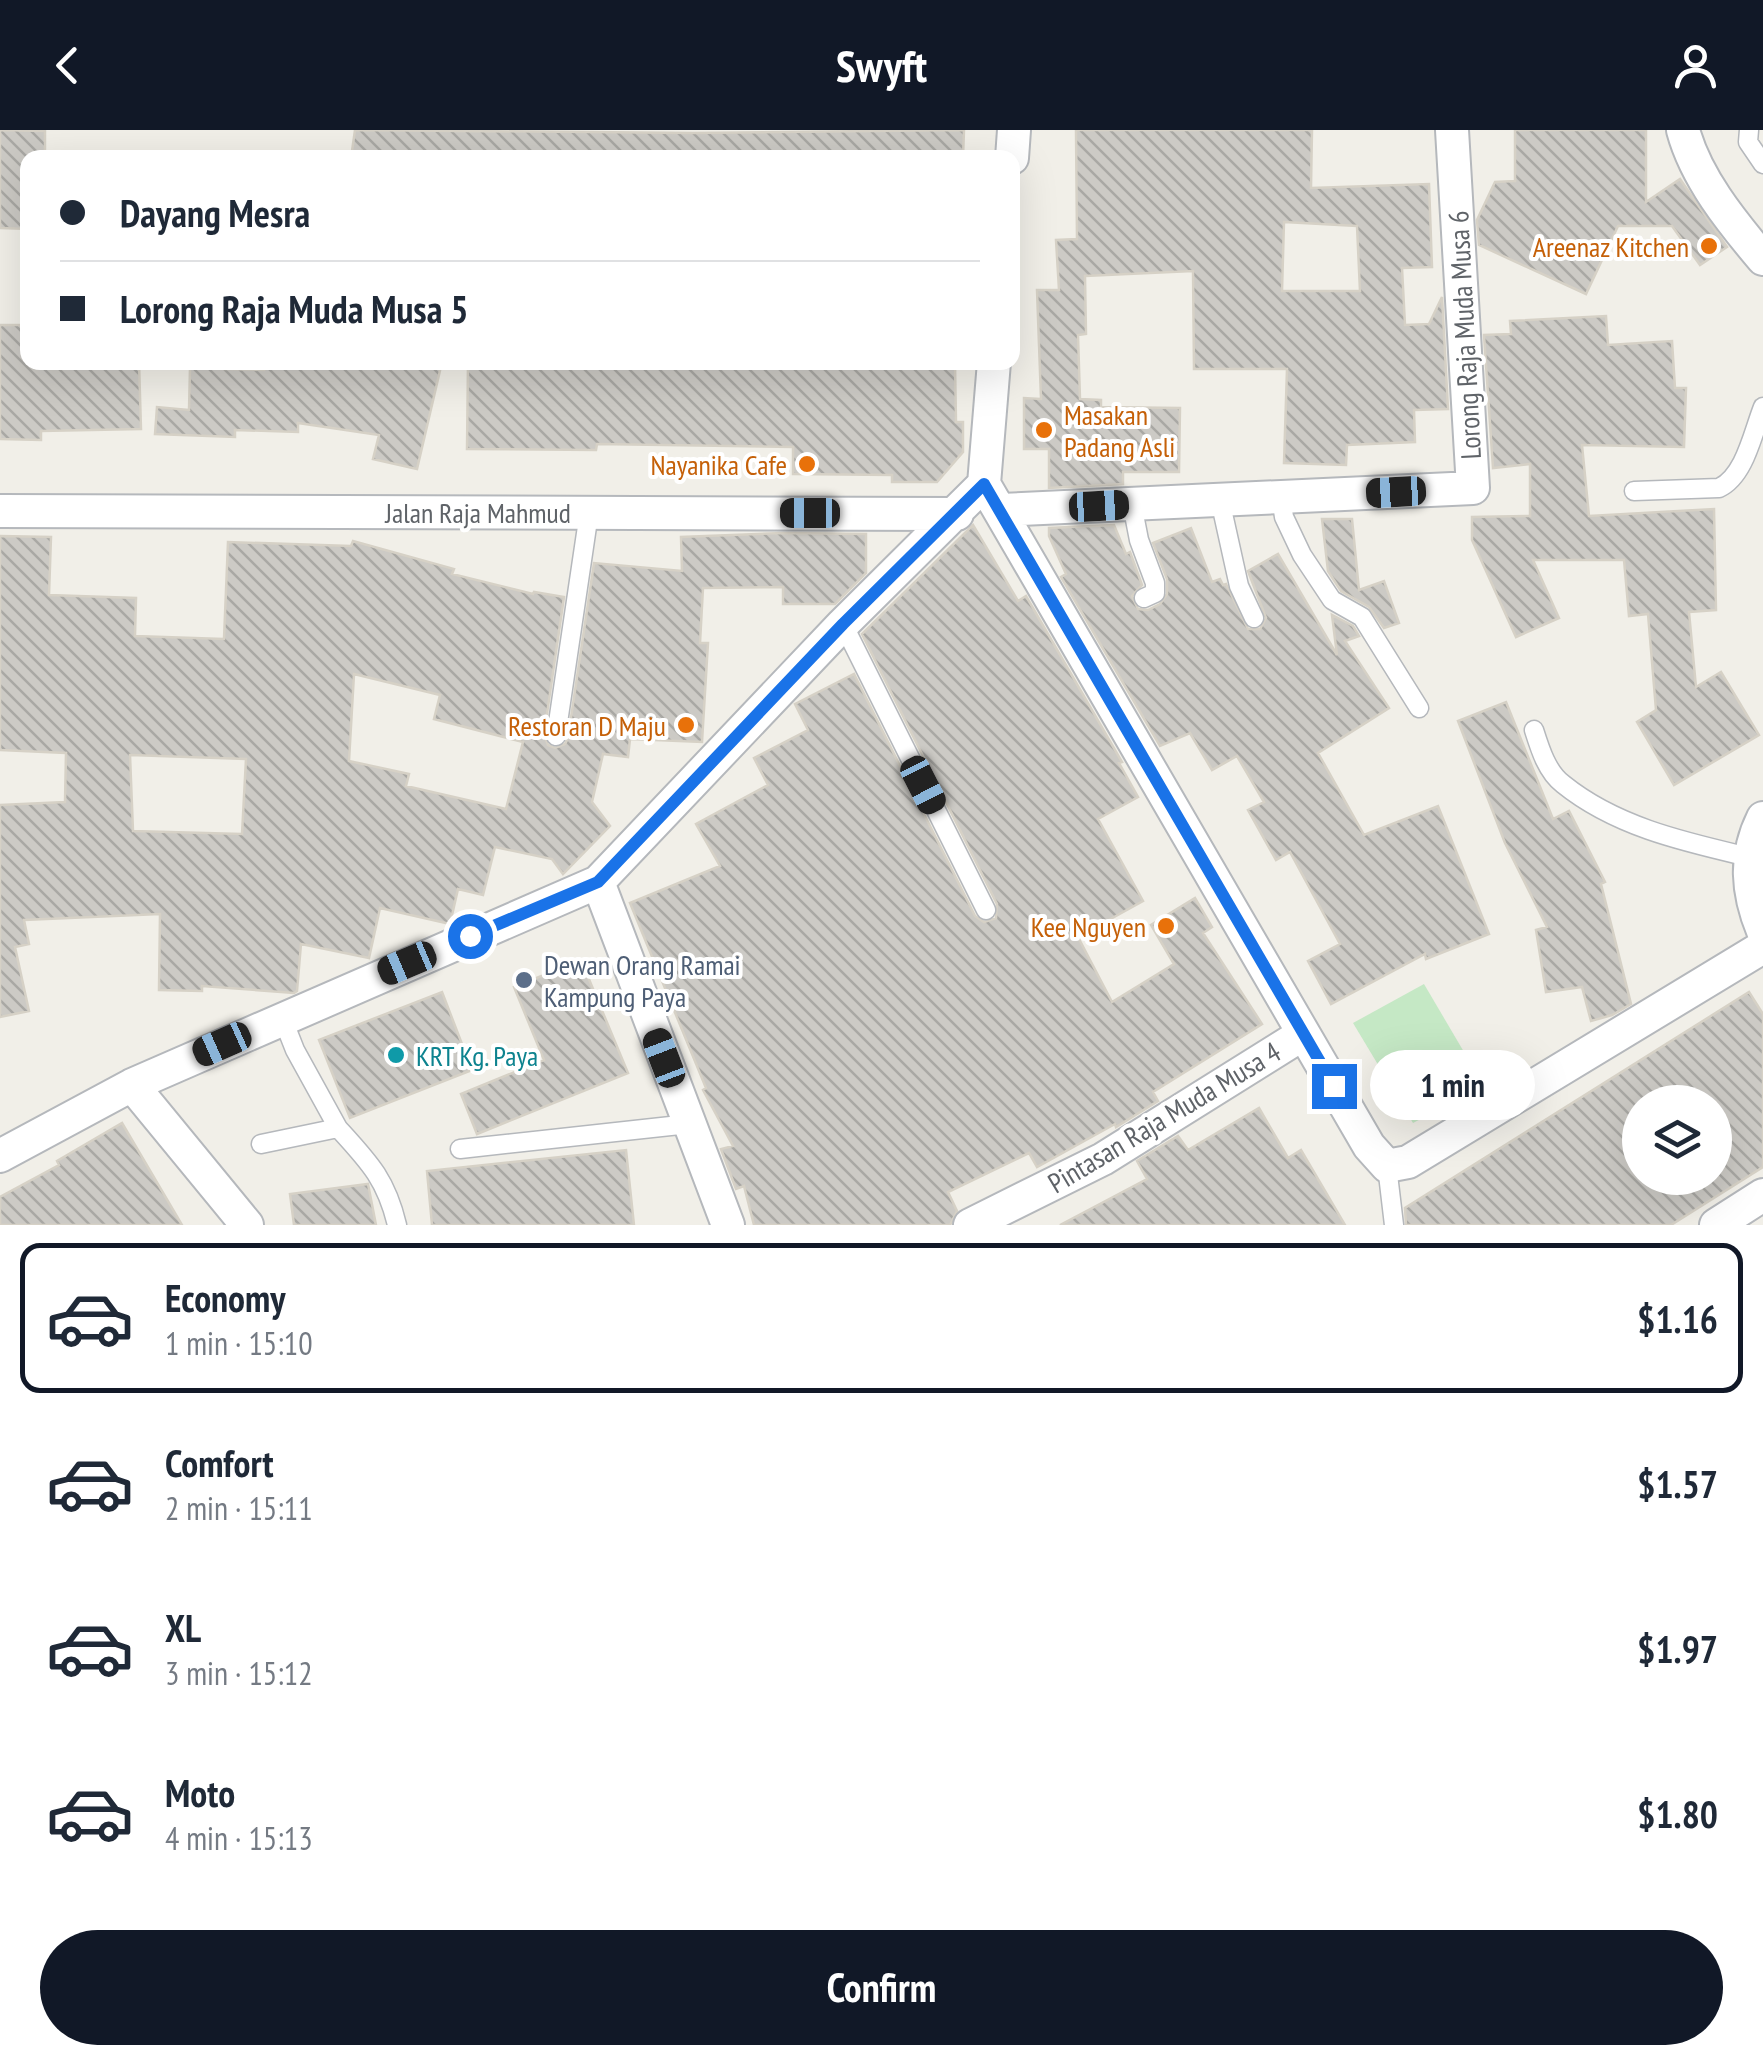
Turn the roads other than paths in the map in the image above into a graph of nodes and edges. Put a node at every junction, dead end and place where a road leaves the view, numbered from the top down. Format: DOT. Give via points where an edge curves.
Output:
graph roads {
  1 [pos="1452,130"];
  2 [pos="1682,130"];
  3 [pos="1750,130"];
  4 [pos="1763,164"];
  5 [pos="1760,252"];
  6 [pos="994,370"];
  7 [pos="1763,407"];
  8 [pos="1634,490"];
  9 [pos="993,497"];
  10 [pos="1282,497"];
  11 [pos="1220,500"];
  12 [pos="1132,504"];
  13 [pos="0,511"];
  14 [pos="589,512"];
  15 [pos="956,514"];
  16 [pos="1144,598"];
  17 [pos="1254,618"];
  18 [pos="843,624"];
  19 [pos="1419,708"];
  20 [pos="1534,730"];
  21 [pos="556,736"];
  22 [pos="1763,818"];
  23 [pos="1749,856"];
  24 [pos="598,882"];
  25 [pos="986,910"];
  26 [pos="1763,931"];
  27 [pos="1763,947"];
  28 [pos="282,1017"];
  29 [pos="1304,1034"];
  30 [pos="132,1085"];
  31 [pos="689,1124"];
  32 [pos="338,1128"];
  33 [pos="261,1144"];
  34 [pos="460,1149"];
  35 [pos="0,1156"];
  36 [pos="1387,1166"];
  37 [pos="1763,1194"];
  38 [pos="246,1225"];
  39 [pos="397,1225"];
  40 [pos="728,1225"];
  41 [pos="970,1225"];
  42 [pos="1394,1225"];
  43 [pos="1716,1225"];
  1 -- 10 [label="street, Lorong Raja Muda Musa 6" via="1473,488"];
  2 -- 5 [label="street" via="1706,184"];
  3 -- 4 [label="lane" via="1748,142"];
  6 -- 9 [label="street"];
  7 -- 8 [label="lane" via="1729,484"];
  9 -- 12 [label="street, Lorong Raja Muda Musa 6"];
  9 -- 15 [label="street"];
  9 -- 29 [label="street"];
  10 -- 11 [label="street, Lorong Raja Muda Musa 6"];
  10 -- 19 [label="lane" via="1302,555 1332,600 1362,617"];
  11 -- 12 [label="street, Lorong Raja Muda Musa 6"];
  11 -- 17 [label="lane"];
  12 -- 16 [label="lane" via="1155,583 1154,593"];
  13 -- 14 [label="street, Jalan Raja Mahmud"];
  14 -- 15 [label="street, Jalan Raja Mahmud"];
  14 -- 21 [label="lane"];
  15 -- 18 [label="street"];
  18 -- 24 [label="street"];
  18 -- 25 [label="lane"];
  20 -- 23 [label="lane" via="1560,783 1670,839"];
  22 -- 23 [label="street"];
  23 -- 26 [label="street" via="1749,887"];
  24 -- 28 [label="street"];
  24 -- 31 [label="street"];
  27 -- 36 [label="street" via="1408,1162"];
  28 -- 30 [label="street"];
  28 -- 32 [label="lane"];
  29 -- 36 [label="street" via="1368,1146"];
  29 -- 41 [label="street, Pintasan Raja Muda Musa 4" via="1103,1159"];
  30 -- 35 [label="street"];
  30 -- 38 [label="street"];
  31 -- 34 [label="lane"];
  31 -- 40 [label="street"];
  32 -- 33 [label="lane"];
  32 -- 39 [label="lane" via="389,1194"];
  36 -- 42 [label="lane"];
  37 -- 43 [label="street"];
}
